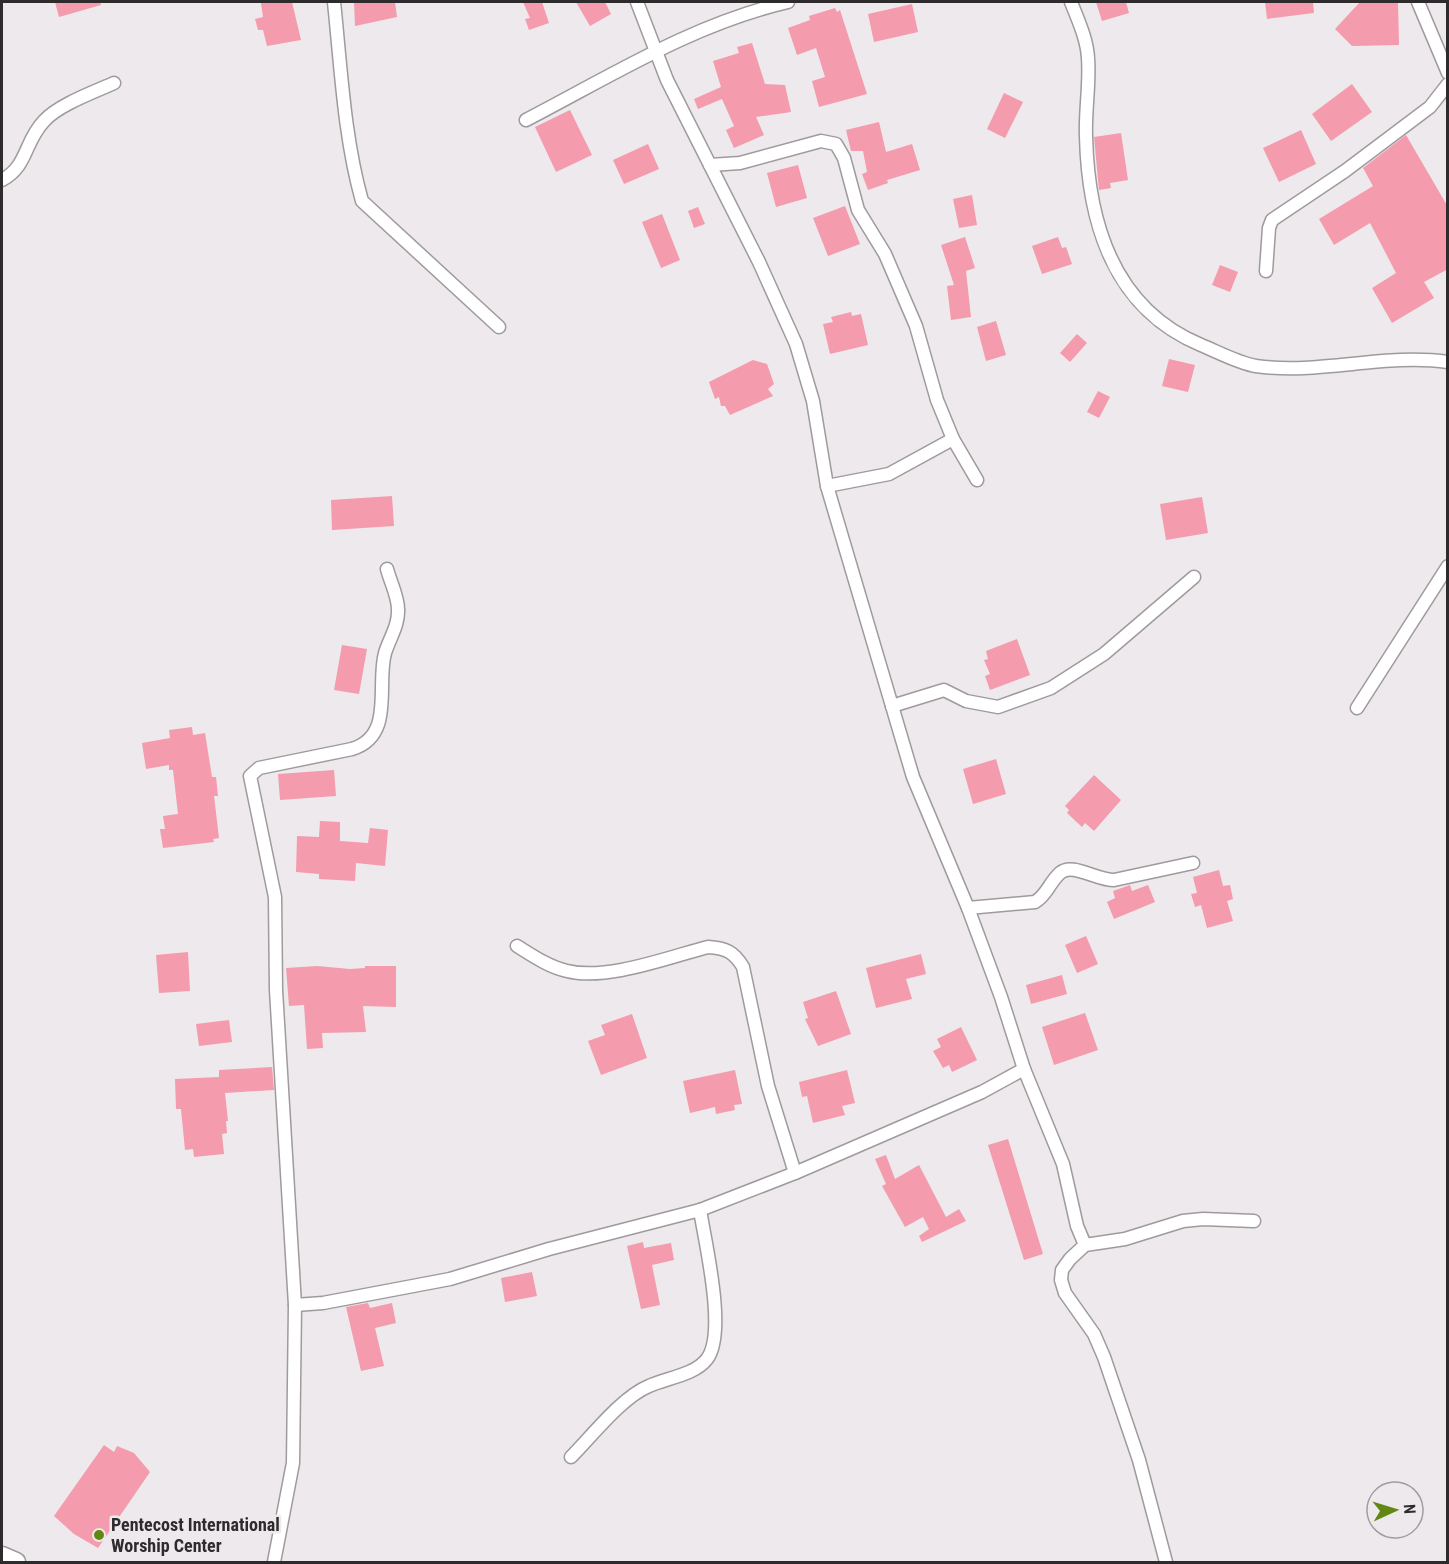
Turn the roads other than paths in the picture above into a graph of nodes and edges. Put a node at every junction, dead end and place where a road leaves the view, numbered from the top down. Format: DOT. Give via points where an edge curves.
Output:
graph roads {
  1 [pos="333,2"];
  2 [pos="637,2"];
  3 [pos="788,2"];
  4 [pos="1071,2"];
  5 [pos="1418,2"];
  6 [pos="656,49"];
  7 [pos="1448,73"];
  8 [pos="114,83"];
  9 [pos="1448,84"];
  10 [pos="526,120"];
  11 [pos="710,165"];
  12 [pos="2,180"];
  13 [pos="1266,271"];
  14 [pos="499,327"];
  15 [pos="1448,362"];
  16 [pos="953,439"];
  17 [pos="977,480"];
  18 [pos="827,486"];
  19 [pos="1448,566"];
  20 [pos="387,569"];
  21 [pos="1194,577"];
  22 [pos="892,706"];
  23 [pos="1356,708"];
  24 [pos="1193,863"];
  25 [pos="968,908"];
  26 [pos="517,946"];
  27 [pos="1024,1069"];
  28 [pos="795,1173"];
  29 [pos="700,1210"];
  30 [pos="1254,1221"];
  31 [pos="1085,1245"];
  32 [pos="295,1305"];
  33 [pos="571,1457"];
  34 [pos="2,1556"];
  35 [pos="16,1563"];
  36 [pos="274,1563"];
  37 [pos="1166,1563"];
  1 -- 14 [label="street" via="346,113 362,201"];
  2 -- 6 [label="street"];
  3 -- 6 [label="street" via="741,13"];
  4 -- 15 [label="street" via="1088,59 1086,137 1095,212 1106,250 1142,308 1175,334 1255,366 1305,367 1411,359"];
  5 -- 7 [label="street"];
  6 -- 10 [label="street"];
  6 -- 11 [label="street" via="667,80"];
  8 -- 12 [label="street" via="45,119 28,142 23,162"];
  9 -- 13 [label="street" via="1430,107 1272,220"];
  11 -- 16 [label="street" via="747,162 821,141 836,144 844,158 858,210 885,254 916,326 937,400"];
  11 -- 18 [label="street" via="796,344 813,401"];
  16 -- 17 [label="street"];
  16 -- 18 [label="street" via="889,474"];
  18 -- 22 [label="street"];
  19 -- 23 [label="street"];
  20 -- 32 [label="street" via="398,618 385,652 383,699 371,740 365,746 259,768 250,776 275,897 276,990"];
  21 -- 22 [label="street" via="1104,654 1052,688 998,707 966,701 944,690"];
  22 -- 25 [label="street" via="913,777"];
  24 -- 25 [label="street" via="1114,880 1101,880 1068,868 1035,902"];
  25 -- 27 [label="street"];
  26 -- 28 [label="street" via="549,965 568,972 588,973 622,969 708,947 722,948 737,957 743,967 768,1086"];
  27 -- 28 [label="street" via="982,1092"];
  27 -- 31 [label="street" via="1063,1164"];
  28 -- 29 [label="street"];
  29 -- 32 [label="street" via="450,1279"];
  29 -- 33 [label="street" via="715,1306 712,1349 707,1359 700,1366 632,1396"];
  30 -- 31 [label="street" via="1184,1221 1125,1239"];
  31 -- 37 [label="street" via="1070,1258 1061,1280 1065,1293 1095,1334 1104,1357 1139,1460"];
  32 -- 36 [label="street" via="293,1463"];
  34 -- 35 [label="street"];
}
